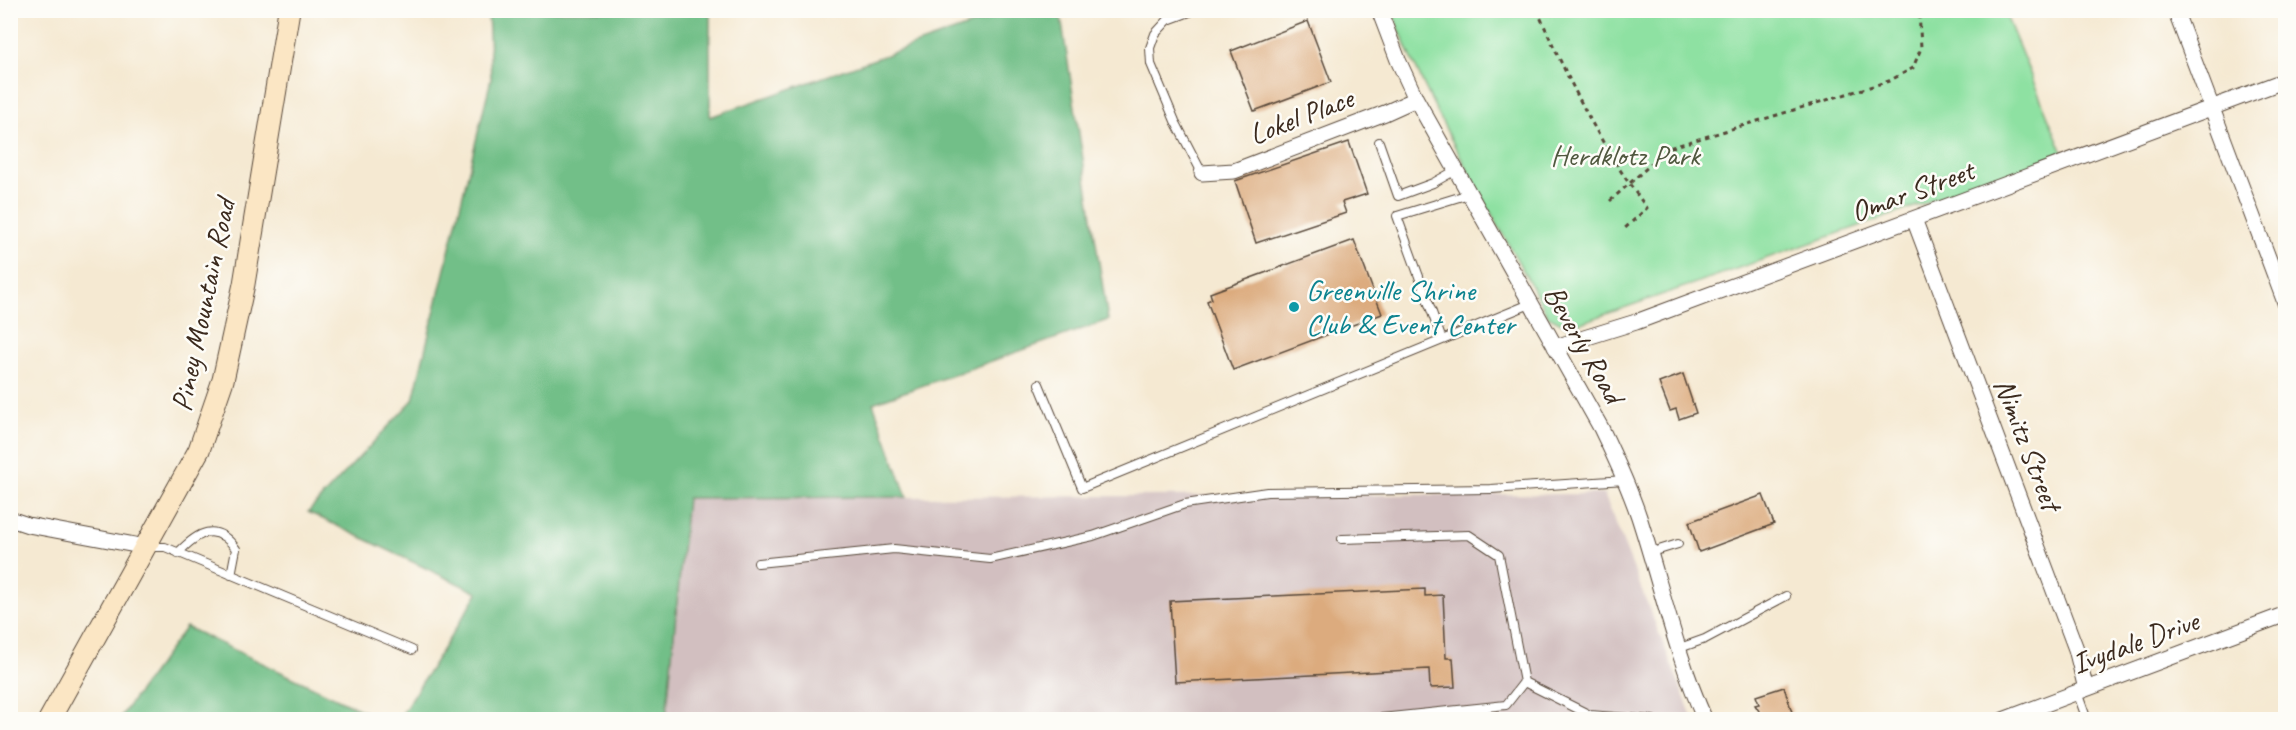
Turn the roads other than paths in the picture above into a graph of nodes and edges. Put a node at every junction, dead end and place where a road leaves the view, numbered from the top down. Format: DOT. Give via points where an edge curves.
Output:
graph roads {
  1 [pos="290,10"];
  2 [pos="1195,10"];
  3 [pos="1379,10"];
  4 [pos="2175,10"];
  5 [pos="2286,80"];
  6 [pos="1416,99"];
  7 [pos="2213,107"];
  8 [pos="1379,142"];
  9 [pos="1456,170"];
  10 [pos="1202,173"];
  11 [pos="1469,195"];
  12 [pos="1914,219"];
  13 [pos="1530,304"];
  14 [pos="2286,304"];
  15 [pos="1442,340"];
  16 [pos="1555,347"];
  17 [pos="1039,384"];
  18 [pos="1625,480"];
  19 [pos="10,519"];
  20 [pos="1342,539"];
  21 [pos="1678,544"];
  22 [pos="146,547"];
  23 [pos="178,553"];
  24 [pos="1649,553"];
  25 [pos="758,563"];
  26 [pos="231,575"];
  27 [pos="1786,596"];
  28 [pos="2286,614"];
  29 [pos="1677,649"];
  30 [pos="412,650"];
  31 [pos="1524,682"];
  32 [pos="2082,690"];
  33 [pos="49,720"];
  34 [pos="1362,720"];
  35 [pos="1653,720"];
  36 [pos="1705,720"];
  37 [pos="2003,720"];
  38 [pos="2087,720"];
  1 -- 22 [label="street, Piney Mountain Road" via="244,284 223,380 199,450"];
  2 -- 10 [label="lane" via="1168,20 1155,34 1150,48 1151,64"];
  3 -- 6 [label="street, Beverly Road"];
  4 -- 7 [label="street"];
  5 -- 7 [label="street, Omar Street"];
  6 -- 9 [label="street, Beverly Road"];
  6 -- 10 [label="street, Lokel Place" via="1234,171"];
  7 -- 12 [label="street, Omar Street"];
  7 -- 14 [label="street"];
  8 -- 9 [label="lane" via="1398,196"];
  9 -- 11 [label="street, Beverly Road"];
  11 -- 13 [label="street, Beverly Road"];
  11 -- 15 [label="lane" via="1397,216"];
  12 -- 16 [label="street, Omar Street" via="1636,322"];
  12 -- 32 [label="street, Nimitz Street" via="2076,649"];
  13 -- 15 [label="lane"];
  13 -- 16 [label="street, Beverly Road"];
  15 -- 17 [label="lane" via="1082,488"];
  16 -- 18 [label="street, Beverly Road"];
  18 -- 24 [label="street, Beverly Road"];
  18 -- 25 [label="lane" via="1491,489 1267,492 1185,504 1093,536 990,559 894,549"];
  19 -- 22 [label="street"];
  20 -- 31 [label="lane" via="1469,535 1499,555"];
  21 -- 24 [label="lane"];
  22 -- 23 [label="lane" via="165,547"];
  22 -- 33 [label="street, Piney Mountain Road"];
  23 -- 26 [label="lane"];
  23 -- 26 [label="lane" via="201,533 224,536 236,549"];
  24 -- 29 [label="street, Beverly Road"];
  26 -- 30 [label="lane"];
  27 -- 29 [label="lane" via="1705,639"];
  28 -- 32 [label="street, Ivydale Drive"];
  29 -- 36 [label="street, Beverly Road"];
  31 -- 34 [label="lane" via="1506,705"];
  31 -- 35 [label="lane" via="1590,715"];
  32 -- 37 [label="street, Ivydale Drive"];
  32 -- 38 [label="lane"];
}
